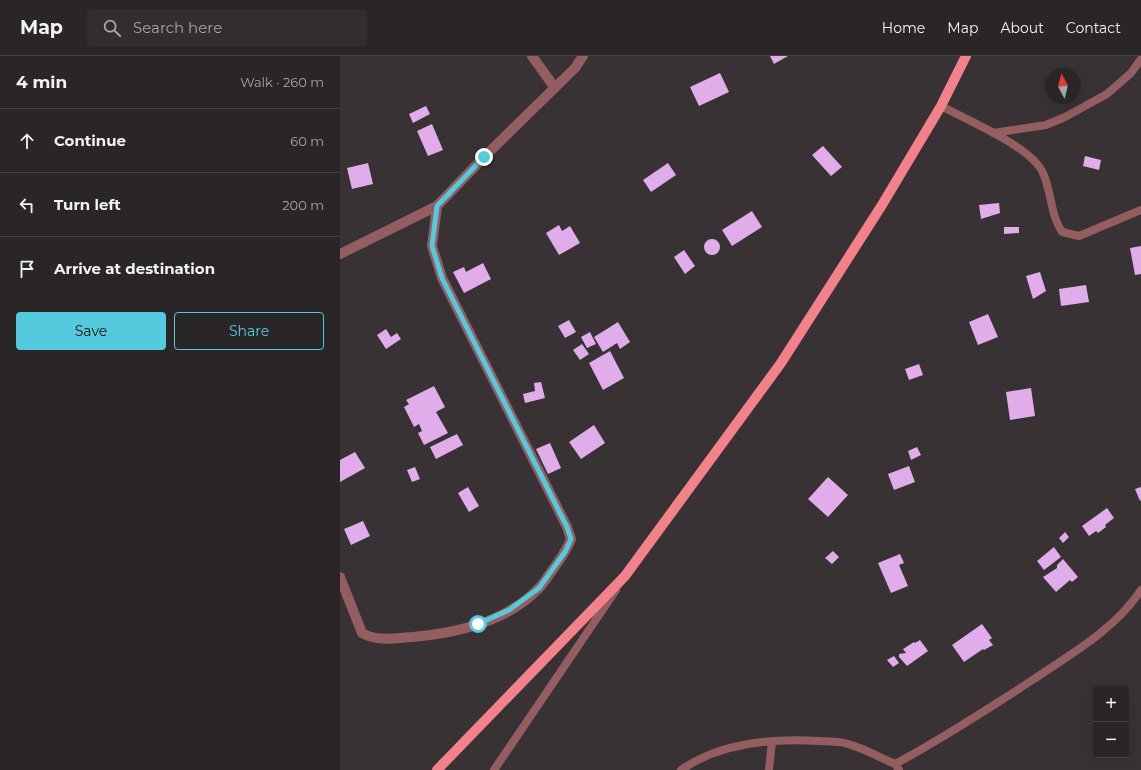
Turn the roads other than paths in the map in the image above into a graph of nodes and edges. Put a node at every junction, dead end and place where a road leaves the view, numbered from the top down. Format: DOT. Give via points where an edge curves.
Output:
graph roads {
  1 [pos="532,56"];
  2 [pos="583,56"];
  3 [pos="966,56"];
  4 [pos="1141,59"];
  5 [pos="555,88"];
  6 [pos="941,106"];
  7 [pos="993,133"];
  8 [pos="437,206"];
  9 [pos="1141,210"];
  10 [pos="340,254"];
  11 [pos="625,576"];
  12 [pos="340,577"];
  13 [pos="1141,590"];
  14 [pos="772,741"];
  15 [pos="897,767"];
  16 [pos="437,770"];
  17 [pos="494,770"];
  18 [pos="681,770"];
  19 [pos="769,770"];
  1 -- 5 [label="street"];
  2 -- 5 [label="street"];
  3 -- 6 [label="main road"];
  4 -- 7 [label="lane" via="1131,73 1107,94 1065,116 1046,125"];
  5 -- 8 [label="street" via="500,140"];
  6 -- 7 [label="lane"];
  6 -- 11 [label="main road" via="882,205 781,363"];
  7 -- 9 [label="lane" via="1029,156 1043,172 1055,220 1062,232 1078,236"];
  8 -- 10 [label="street"];
  8 -- 12 [label="street" via="432,246 437,265 571,539 565,552 539,588 521,602 478,624 437,634 384,639 366,636 362,633"];
  11 -- 16 [label="main road"];
  11 -- 17 [label="lane"];
  13 -- 15 [label="lane" via="1126,611 1086,644"];
  14 -- 15 [label="lane" via="795,739 845,743"];
  14 -- 18 [label="lane" via="721,750"];
  14 -- 19 [label="lane"];
}
